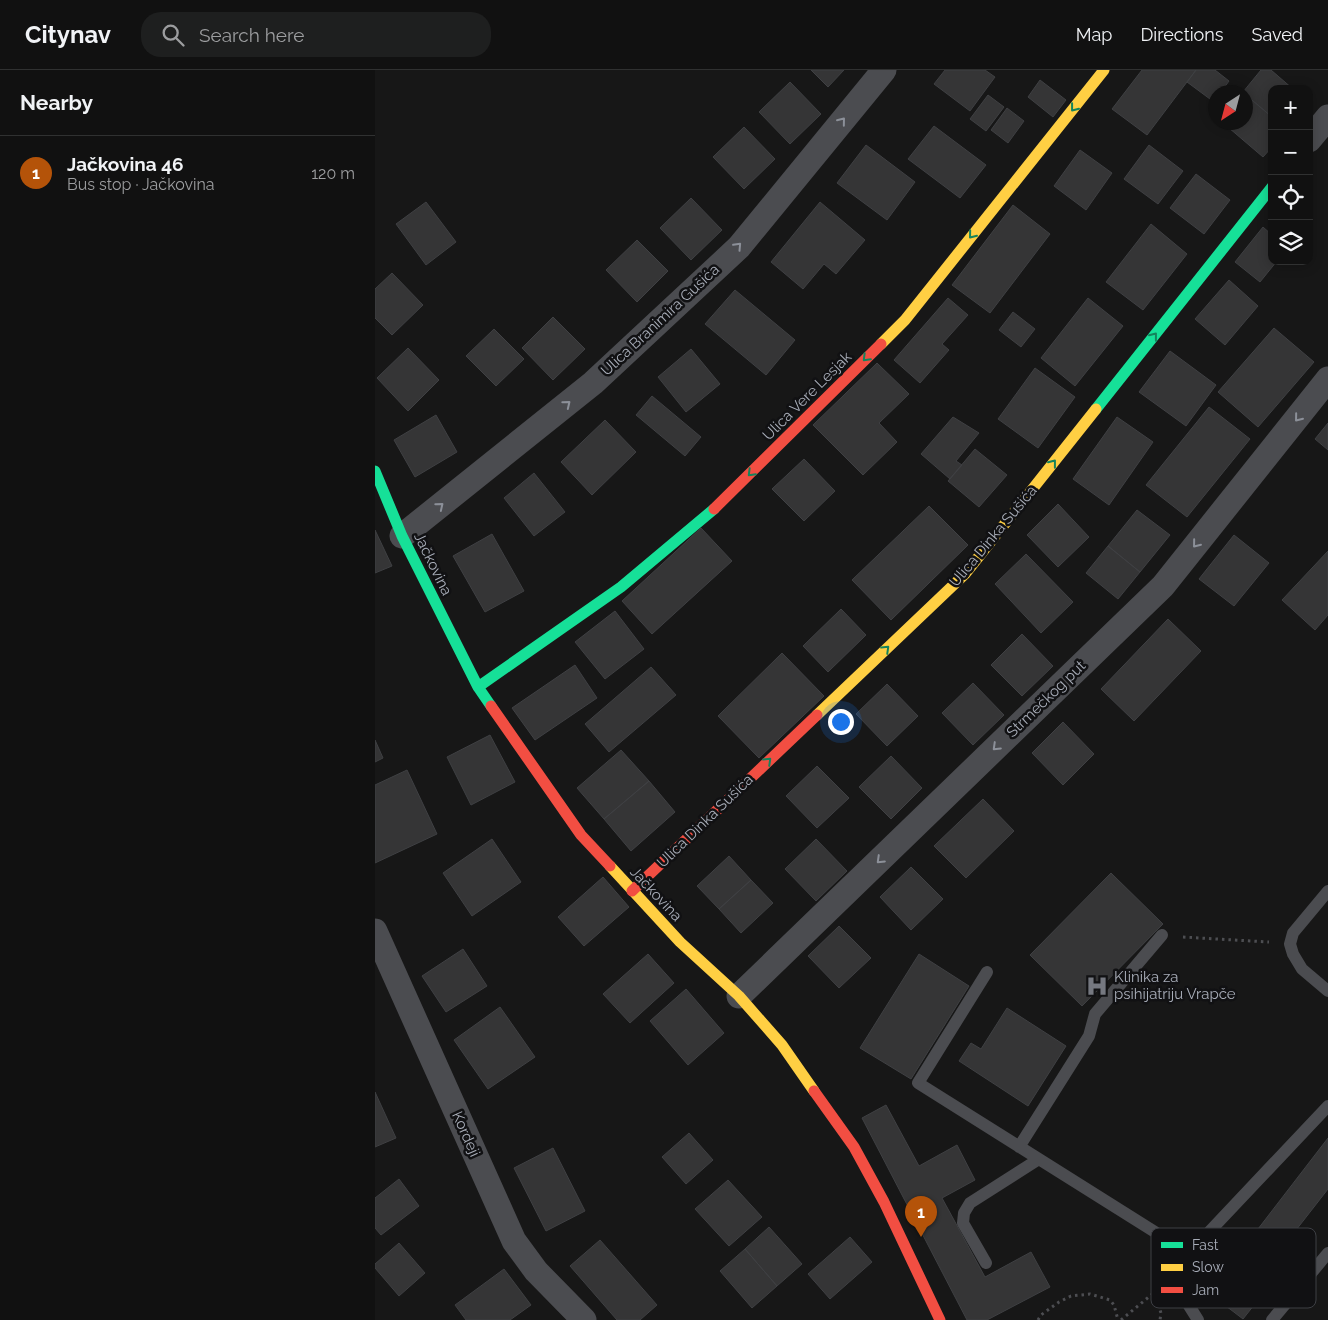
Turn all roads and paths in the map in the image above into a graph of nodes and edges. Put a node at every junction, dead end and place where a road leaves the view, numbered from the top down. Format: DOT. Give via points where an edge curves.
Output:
graph roads {
  1 [pos="884,70"];
  2 [pos="1104,70"];
  3 [pos="1328,116"];
  4 [pos="1313,135"];
  5 [pos="1268,192"];
  6 [pos="1328,380"];
  7 [pos="375,471"];
  8 [pos="402,536"];
  9 [pos="478,687"];
  10 [pos="632,891"];
  11 [pos="1328,891"];
  12 [pos="375,931"];
  13 [pos="1162,935"];
  14 [pos="1291,944"];
  15 [pos="987,972"];
  16 [pos="1328,992"];
  17 [pos="739,996"];
  18 [pos="1328,1106"];
  19 [pos="1019,1147"];
  20 [pos="1039,1159"];
  21 [pos="1213,1228"];
  22 [pos="1151,1229"];
  23 [pos="1328,1253"];
  24 [pos="987,1264"];
  25 [pos="1316,1267"];
  26 [pos="1149,1296"];
  27 [pos="1190,1308"];
  28 [pos="1282,1308"];
  29 [pos="584,1320"];
  30 [pos="940,1320"];
  31 [pos="1038,1320"];
  32 [pos="1120,1320"];
  33 [pos="1198,1320"];
  34 [pos="1272,1320"];
  8 -- 1 [label="street, Ulica Branimira Gušića, one-way" via="593,383 739,247"];
  2 -- 9 [label="street, Ulica Vere Lesjak, one-way" via="905,320 716,508 621,587"];
  3 -- 4 [label="street"];
  10 -- 5 [label="street, Ulica Dinka Sušića, one-way" via="965,574"];
  6 -- 17 [label="street, Strmečkog put, one-way" via="1163,586"];
  7 -- 8 [label="street, Jačkovina"];
  8 -- 9 [label="street, Jačkovina"];
  9 -- 10 [label="street, Jačkovina" via="581,835"];
  10 -- 17 [label="street, Jačkovina" via="680,942"];
  11 -- 14 [label="lane" via="1293,933"];
  12 -- 29 [label="street, Kordeji" via="514,1241 536,1271"];
  13 -- 14 [label="path"];
  13 -- 19 [label="lane" via="1095,1014 1089,1036"];
  14 -- 16 [label="lane" via="1302,968"];
  15 -- 19 [label="lane" via="918,1083"];
  17 -- 30 [label="street, Jačkovina" via="782,1045 854,1147"];
  18 -- 21 [label="lane"];
  19 -- 20 [label="lane"];
  20 -- 22 [label="lane"];
  20 -- 24 [label="lane" via="970,1203 963,1213 963,1223"];
  23 -- 25 [label="lane"];
  26 -- 32 [label="path"];
  27 -- 33 [label="lane"];
  28 -- 34 [label="lane"];
  31 -- 32 [label="path" via="1071,1296 1090,1294 1110,1300"];
}
